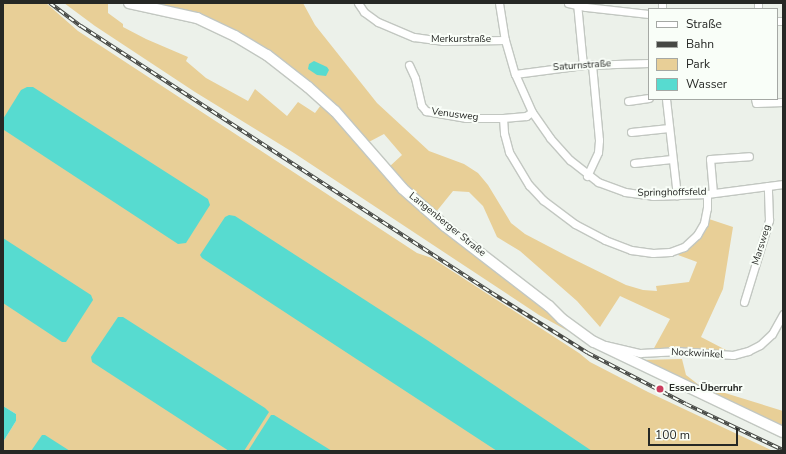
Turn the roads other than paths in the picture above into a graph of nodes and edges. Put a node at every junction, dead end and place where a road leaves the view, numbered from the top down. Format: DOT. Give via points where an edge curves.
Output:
graph roads {
  1 [pos="129,3"];
  2 [pos="358,3"];
  3 [pos="499,3"];
  4 [pos="568,3"];
  5 [pos="577,4"];
  6 [pos="648,14"];
  7 [pos="504,40"];
  8 [pos="648,63"];
  9 [pos="409,65"];
  10 [pos="583,65"];
  11 [pos="592,65"];
  12 [pos="515,74"];
  13 [pos="648,98"];
  14 [pos="666,100"];
  15 [pos="755,100"];
  16 [pos="628,101"];
  17 [pos="783,102"];
  18 [pos="532,112"];
  19 [pos="503,118"];
  20 [pos="668,128"];
  21 [pos="631,132"];
  22 [pos="749,156"];
  23 [pos="672,159"];
  24 [pos="634,163"];
  25 [pos="587,176"];
  26 [pos="783,184"];
  27 [pos="768,186"];
  28 [pos="710,193"];
  29 [pos="677,196"];
  30 [pos="744,302"];
  31 [pos="783,314"];
  32 [pos="594,342"];
  33 [pos="783,432"];
  1 -- 32 [label="main road, Langenberger Straße" via="197,18 267,55 335,111 403,189 562,319"];
  2 -- 7 [label="street, Merkurstraße" via="364,12 378,22 414,37 442,41"];
  3 -- 7 [label="street, Springhoffsfeld"];
  4 -- 5 [label="street"];
  5 -- 6 [label="street"];
  5 -- 10 [label="street"];
  7 -- 12 [label="street, Springhoffsfeld"];
  8 -- 11 [label="street, Saturnstraße"];
  9 -- 19 [label="street, Venusweg" via="415,78 421,106 426,111 466,118"];
  10 -- 11 [label="street, Saturnstraße"];
  10 -- 12 [label="street, Saturnstraße"];
  11 -- 25 [label="street" via="599,145"];
  12 -- 18 [label="street, Springhoffsfeld"];
  13 -- 16 [label="street"];
  14 -- 20 [label="street"];
  15 -- 17 [label="street" via="756,103"];
  18 -- 19 [label="street, Venusweg" via="526,116"];
  18 -- 25 [label="street, Springhoffsfeld" via="550,138"];
  19 -- 28 [label="street" via="509,152 529,185 543,200 575,224 624,248 653,253 670,252 684,247 697,235 704,223"];
  20 -- 21 [label="street"];
  20 -- 23 [label="street"];
  22 -- 28 [label="street, Springhoffsfeld" via="710,159"];
  23 -- 24 [label="street"];
  23 -- 29 [label="street"];
  25 -- 29 [label="street, Springhoffsfeld" via="610,188 638,195"];
  26 -- 27 [label="street, Springhoffsfeld"];
  27 -- 28 [label="street, Springhoffsfeld"];
  27 -- 30 [label="street, Marsweg" via="769,220"];
  28 -- 29 [label="street, Springhoffsfeld"];
  31 -- 32 [label="street, Nockwinkel" via="769,337 756,348 740,354 725,356 685,351 640,353"];
  32 -- 33 [label="main road, Langenberger Straße"];
}
